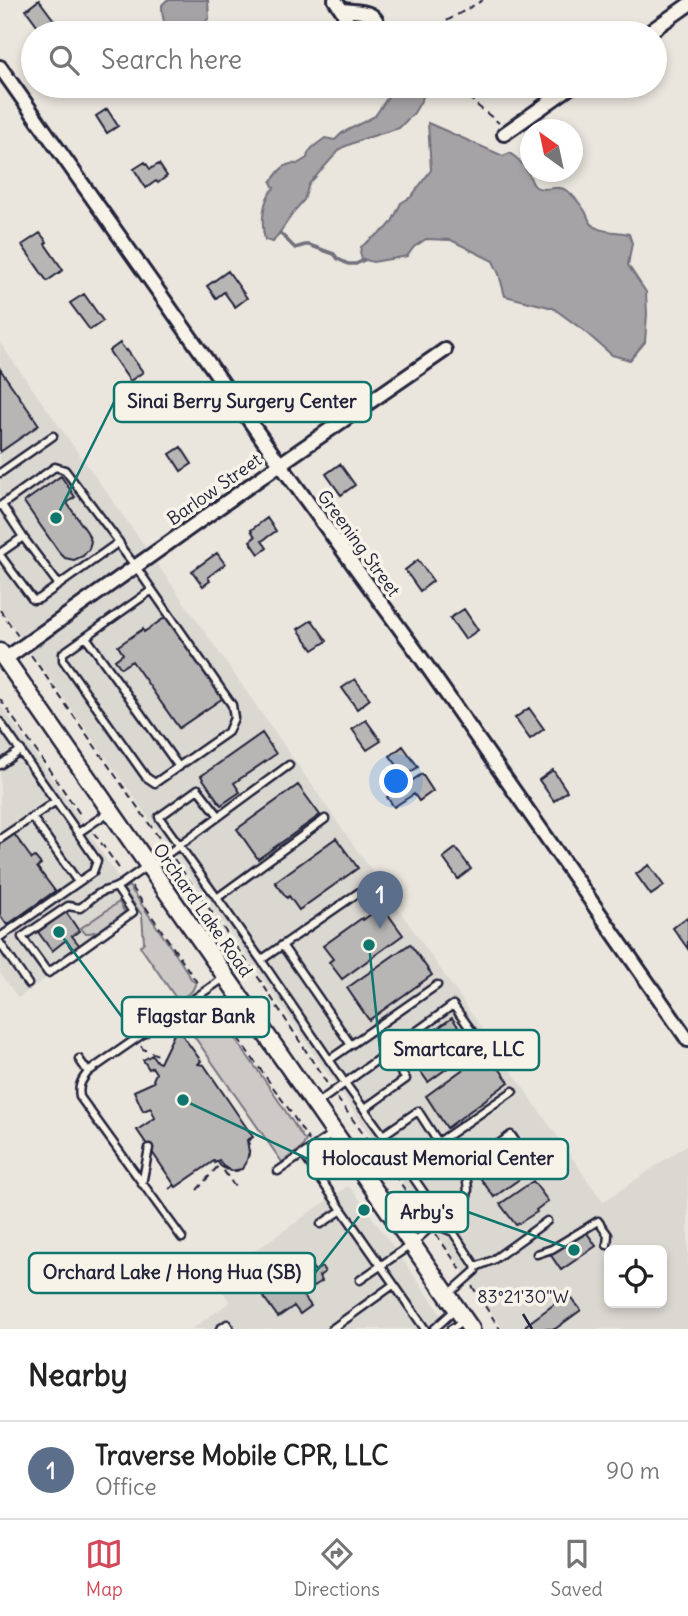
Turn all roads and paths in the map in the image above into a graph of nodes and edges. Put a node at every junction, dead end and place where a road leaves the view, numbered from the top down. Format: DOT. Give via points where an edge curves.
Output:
graph roads {
  1 [pos="483,0"];
  2 [pos="338,5"];
  3 [pos="688,5"];
  4 [pos="346,21"];
  5 [pos="376,21"];
  6 [pos="447,21"];
  7 [pos="665,21"];
  8 [pos="0,67"];
  9 [pos="21,97"];
  10 [pos="22,98"];
  11 [pos="471,98"];
  12 [pos="555,98"];
  13 [pos="505,133"];
  14 [pos="445,350"];
  15 [pos="52,436"];
  16 [pos="280,464"];
  17 [pos="0,473"];
  18 [pos="1,505"];
  19 [pos="23,537"];
  20 [pos="119,542"];
  21 [pos="0,554"];
  22 [pos="136,567"];
  23 [pos="59,585"];
  24 [pos="152,590"];
  25 [pos="0,610"];
  26 [pos="86,637"];
  27 [pos="24,646"];
  28 [pos="3,656"];
  29 [pos="0,699"];
  30 [pos="0,722"];
  31 [pos="20,750"];
  32 [pos="0,765"];
  33 [pos="289,765"];
  34 [pos="179,767"];
  35 [pos="56,802"];
  36 [pos="111,811"];
  37 [pos="32,817"];
  38 [pos="219,817"];
  39 [pos="326,819"];
  40 [pos="89,826"];
  41 [pos="78,833"];
  42 [pos="0,839"];
  43 [pos="179,846"];
  44 [pos="170,853"];
  45 [pos="149,866"];
  46 [pos="127,880"];
  47 [pos="78,882"];
  48 [pos="368,886"];
  49 [pos="116,887"];
  50 [pos="217,898"];
  51 [pos="0,937"];
  52 [pos="0,943"];
  53 [pos="282,945"];
  54 [pos="261,960"];
  55 [pos="226,977"];
  56 [pos="28,984"];
  57 [pos="437,985"];
  58 [pos="205,992"];
  59 [pos="155,1009"];
  60 [pos="163,1021"];
  61 [pos="474,1034"];
  62 [pos="688,1040"];
  63 [pos="351,1045"];
  64 [pos="386,1053"];
  65 [pos="79,1059"];
  66 [pos="329,1060"];
  67 [pos="88,1072"];
  68 [pos="345,1083"];
  69 [pos="332,1091"];
  70 [pos="513,1091"];
  71 [pos="315,1105"];
  72 [pos="364,1109"];
  73 [pos="334,1133"];
  74 [pos="383,1135"];
  75 [pos="252,1138"];
  76 [pos="438,1142"];
  77 [pos="313,1147"];
  78 [pos="149,1148"];
  79 [pos="303,1154"];
  80 [pos="527,1158"];
  81 [pos="216,1161"];
  82 [pos="219,1165"];
  83 [pos="405,1165"];
  84 [pos="278,1171"];
  85 [pos="142,1184"];
  86 [pos="175,1185"];
  87 [pos="169,1189"];
  88 [pos="197,1189"];
  89 [pos="237,1190"];
  90 [pos="342,1210"];
  91 [pos="440,1219"];
  92 [pos="547,1222"];
  93 [pos="321,1224"];
  94 [pos="432,1225"];
  95 [pos="182,1238"];
  96 [pos="412,1244"];
  97 [pos="607,1245"];
  98 [pos="537,1254"];
  99 [pos="380,1266"];
  100 [pos="476,1268"];
  101 [pos="467,1279"];
  102 [pos="360,1280"];
  103 [pos="393,1285"];
  104 [pos="458,1317"];
  105 [pos="220,1329"];
  106 [pos="230,1329"];
  107 [pos="332,1329"];
  108 [pos="425,1329"];
  109 [pos="433,1329"];
  110 [pos="500,1329"];
  1 -- 6 [label="path"];
  2 -- 4 [label="street"];
  2 -- 5 [label="street" via="372,15"];
  3 -- 7 [label="street"];
  8 -- 9 [label="street, Greening Street"];
  10 -- 16 [label="street, Greening Street"];
  11 -- 13 [label="path"];
  12 -- 13 [label="street"];
  14 -- 16 [label="street, Barlow Street"];
  15 -- 17 [label="lane"];
  16 -- 22 [label="street, Barlow Street"];
  16 -- 62 [label="street, Greening Street"];
  18 -- 19 [label="lane"];
  18 -- 20 [label="lane" via="55,467 65,470"];
  19 -- 21 [label="lane"];
  19 -- 23 [label="lane"];
  20 -- 22 [label="lane"];
  20 -- 23 [label="lane"];
  21 -- 23 [label="lane" via="33,600"];
  22 -- 24 [label="lane"];
  22 -- 27 [label="street, Barlow Street"];
  24 -- 26 [label="lane"];
  24 -- 34 [label="lane" via="232,705 234,718 228,732"];
  25 -- 27 [label="path"];
  26 -- 34 [label="lane"];
  26 -- 34 [label="lane" via="63,653 63,660 146,777 155,783"];
  27 -- 28 [label="street, Barlow Street"];
  27 -- 44 [label="path"];
  28 -- 36 [label="main road, Orchard Lake Road"];
  29 -- 40 [label="path"];
  30 -- 31 [label="lane"];
  31 -- 32 [label="lane"];
  31 -- 35 [label="lane"];
  33 -- 38 [label="lane"];
  35 -- 37 [label="lane"];
  35 -- 41 [label="lane"];
  36 -- 40 [label="lane"];
  36 -- 45 [label="main road, Orchard Lake Road"];
  37 -- 42 [label="lane"];
  37 -- 47 [label="lane"];
  38 -- 43 [label="lane"];
  38 -- 43 [label="lane" via="198,789 159,817"];
  39 -- 50 [label="lane"];
  40 -- 41 [label="lane"];
  40 -- 46 [label="path"];
  41 -- 47 [label="lane" via="97,861 93,872"];
  43 -- 44 [label="lane"];
  43 -- 50 [label="lane"];
  44 -- 45 [label="lane"];
  44 -- 69 [label="path"];
  45 -- 46 [label="lane"];
  45 -- 55 [label="main road, Orchard Lake Road"];
  46 -- 49 [label="lane"];
  46 -- 58 [label="path"];
  47 -- 51 [label="lane"];
  48 -- 53 [label="lane"];
  49 -- 49 [label="lane" via="80,908 68,906 22,937 48,973 133,912"];
  50 -- 54 [label="lane"];
  52 -- 56 [label="lane"];
  53 -- 54 [label="lane"];
  53 -- 63 [label="lane"];
  54 -- 66 [label="lane"];
  55 -- 58 [label="lane"];
  55 -- 71 [label="main road, Orchard Lake Road"];
  57 -- 63 [label="lane"];
  58 -- 60 [label="lane"];
  58 -- 77 [label="path"];
  59 -- 60 [label="lane"];
  60 -- 67 [label="lane"];
  61 -- 64 [label="lane" via="453,1005"];
  63 -- 66 [label="lane"];
  64 -- 68 [label="lane"];
  64 -- 72 [label="lane" via="406,1079"];
  65 -- 67 [label="lane"];
  66 -- 68 [label="lane"];
  67 -- 85 [label="lane" via="78,1088 80,1097"];
  68 -- 69 [label="lane"];
  68 -- 72 [label="lane"];
  69 -- 71 [label="lane"];
  69 -- 94 [label="path"];
  70 -- 76 [label="lane"];
  71 -- 73 [label="main road, Orchard Lake Road"];
  72 -- 74 [label="lane"];
  73 -- 77 [label="lane"];
  73 -- 96 [label="main road, Orchard Lake Road"];
  74 -- 76 [label="lane" via="418,1111"];
  74 -- 83 [label="lane"];
  75 -- 82 [label="path" via="242,1169 234,1172"];
  76 -- 83 [label="lane"];
  77 -- 79 [label="lane"];
  78 -- 85 [label="lane"];
  79 -- 84 [label="lane"];
  79 -- 90 [label="lane"];
  80 -- 91 [label="lane" via="511,1135 464,1169 468,1197"];
  81 -- 82 [label="path"];
  82 -- 88 [label="path"];
  82 -- 89 [label="path"];
  83 -- 91 [label="lane"];
  85 -- 95 [label="lane"];
  86 -- 87 [label="path"];
  90 -- 93 [label="lane"];
  90 -- 99 [label="lane"];
  91 -- 94 [label="lane"];
  92 -- 100 [label="lane"];
  94 -- 96 [label="lane"];
  94 -- 100 [label="lane" via="453,1232"];
  94 -- 101 [label="path"];
  96 -- 99 [label="lane"];
  96 -- 104 [label="main road, Orchard Lake Road"];
  97 -- 98 [label="lane" via="608,1235 597,1221"];
  99 -- 102 [label="lane"];
  99 -- 103 [label="lane"];
  100 -- 101 [label="lane"];
  101 -- 104 [label="lane"];
  101 -- 110 [label="path"];
  103 -- 107 [label="lane"];
  103 -- 108 [label="lane"];
  104 -- 109 [label="lane"];
  105 -- 106 [label="lane" via="227,1324"];
}
